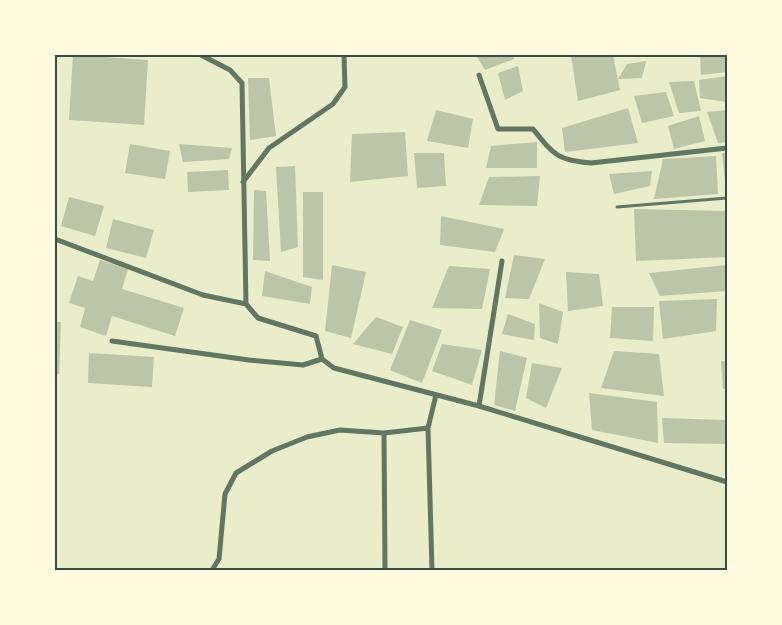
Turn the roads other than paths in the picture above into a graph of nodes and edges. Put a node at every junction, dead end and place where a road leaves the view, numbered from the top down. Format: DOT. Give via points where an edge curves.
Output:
graph roads {
  1 [pos="201,55"];
  2 [pos="344,55"];
  3 [pos="479,76"];
  4 [pos="727,148"];
  5 [pos="243,182"];
  6 [pos="727,198"];
  7 [pos="618,207"];
  8 [pos="55,239"];
  9 [pos="502,261"];
  10 [pos="246,304"];
  11 [pos="112,341"];
  12 [pos="322,358"];
  13 [pos="436,395"];
  14 [pos="479,406"];
  15 [pos="428,428"];
  16 [pos="384,433"];
  17 [pos="727,482"];
  18 [pos="212,570"];
  19 [pos="385,570"];
  20 [pos="432,570"];
  1 -- 5 [label="street" via="230,70 242,83"];
  2 -- 5 [label="street" via="346,87 333,104 269,148"];
  3 -- 4 [label="street" via="498,129 532,129 554,154 569,162 591,164"];
  5 -- 10 [label="street"];
  6 -- 7 [label="lane"];
  8 -- 10 [label="street" via="203,295"];
  9 -- 14 [label="street"];
  10 -- 12 [label="street" via="258,318 316,336"];
  11 -- 12 [label="street" via="303,365"];
  12 -- 13 [label="street" via="334,368"];
  13 -- 14 [label="street"];
  13 -- 15 [label="street"];
  14 -- 17 [label="street"];
  15 -- 16 [label="street"];
  15 -- 20 [label="street"];
  16 -- 18 [label="street" via="340,430 307,437 272,451 236,473 225,494 219,559"];
  16 -- 19 [label="street"];
}
